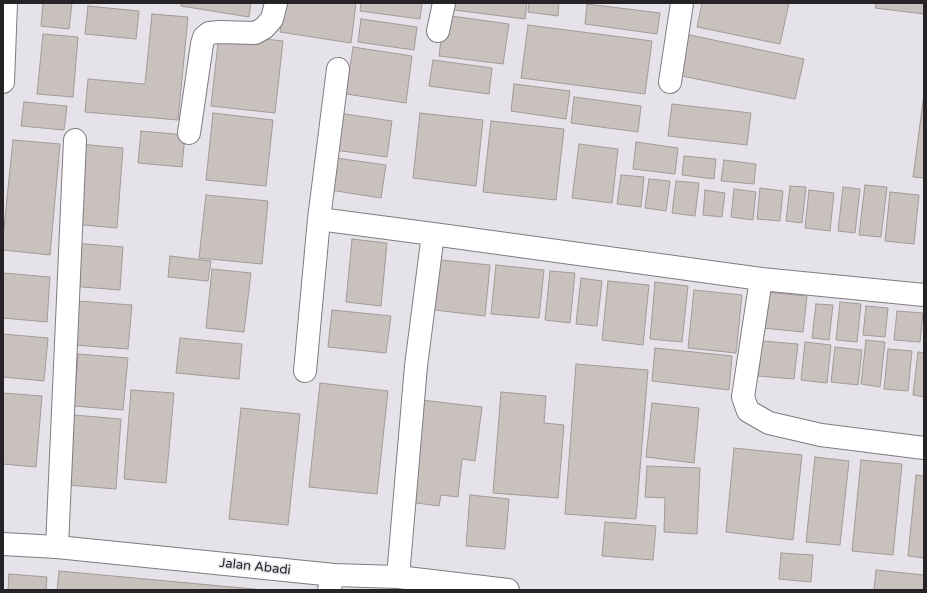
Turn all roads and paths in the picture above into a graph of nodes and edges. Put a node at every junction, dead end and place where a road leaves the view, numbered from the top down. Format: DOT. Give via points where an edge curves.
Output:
graph roads {
  1 [pos="6,3"];
  2 [pos="276,3"];
  3 [pos="444,3"];
  4 [pos="682,3"];
  5 [pos="438,30"];
  6 [pos="338,69"];
  7 [pos="3,82"];
  8 [pos="670,82"];
  9 [pos="189,134"];
  10 [pos="76,140"];
  11 [pos="319,219"];
  12 [pos="433,234"];
  13 [pos="761,279"];
  14 [pos="924,295"];
  15 [pos="304,371"];
  16 [pos="924,448"];
  17 [pos="3,544"];
  18 [pos="57,547"];
  19 [pos="398,577"];
  20 [pos="332,582"];
  21 [pos="508,590"];
  1 -- 7 [label="street"];
  2 -- 9 [label="street" via="272,20 255,33 220,32 209,33 204,37"];
  3 -- 5 [label="street"];
  4 -- 8 [label="street"];
  6 -- 11 [label="street"];
  10 -- 18 [label="street"];
  11 -- 12 [label="street"];
  11 -- 15 [label="street"];
  12 -- 13 [label="street"];
  12 -- 19 [label="street" via="416,366"];
  13 -- 14 [label="street"];
  13 -- 16 [label="street" via="743,397 748,411 769,423 821,435"];
  17 -- 18 [label="street, Jalan Abadi"];
  18 -- 20 [label="street, Jalan Abadi"];
  19 -- 20 [label="street, Jalan Abadi"];
  19 -- 21 [label="street, Jalan Abadi"];
}
